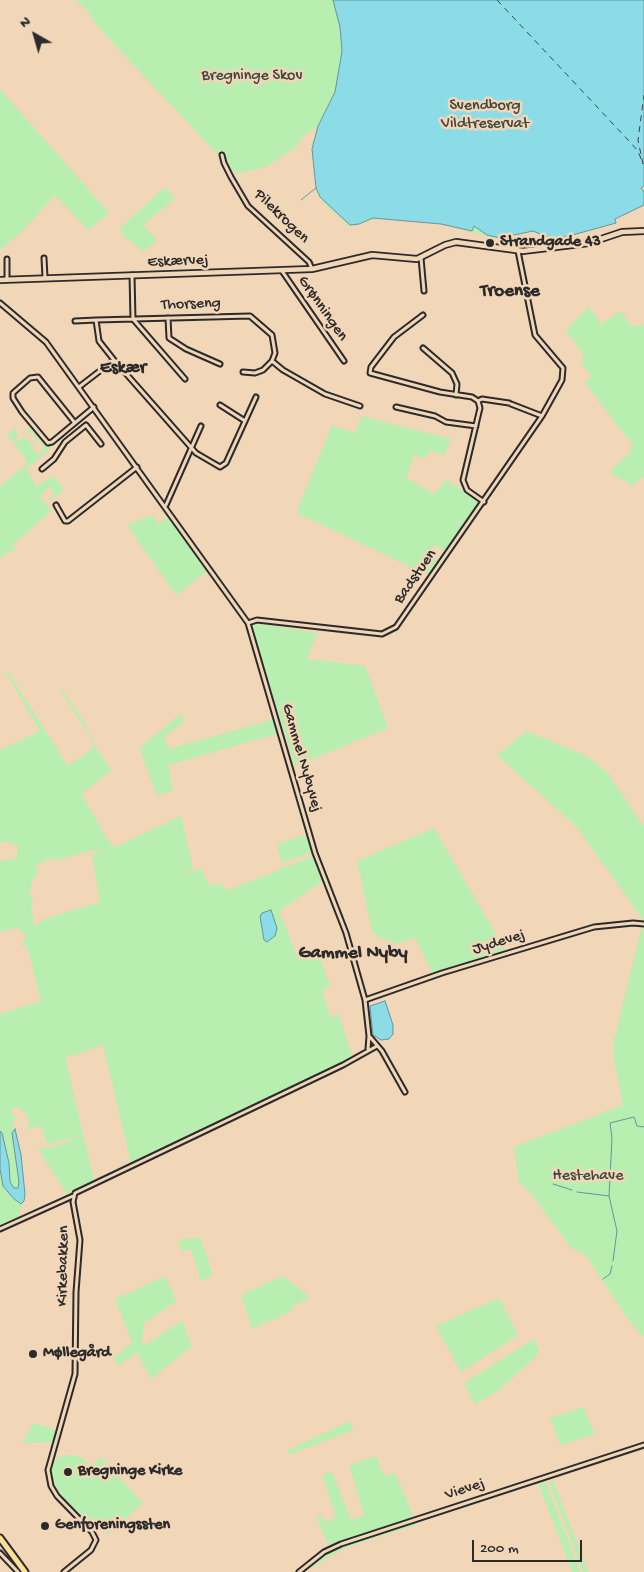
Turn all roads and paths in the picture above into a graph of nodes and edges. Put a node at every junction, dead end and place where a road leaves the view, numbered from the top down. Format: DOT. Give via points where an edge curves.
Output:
graph roads {
  1 [pos="222,155"];
  2 [pos="644,231"];
  3 [pos="518,251"];
  4 [pos="44,258"];
  5 [pos="421,258"];
  6 [pos="6,259"];
  7 [pos="312,269"];
  8 [pos="282,271"];
  9 [pos="132,276"];
  10 [pos="45,278"];
  11 [pos="0,280"];
  12 [pos="7,280"];
  13 [pos="424,291"];
  14 [pos="0,303"];
  15 [pos="423,315"];
  16 [pos="168,318"];
  17 [pos="133,319"];
  18 [pos="96,320"];
  19 [pos="75,321"];
  20 [pos="423,348"];
  21 [pos="114,360"];
  22 [pos="272,361"];
  23 [pos="344,361"];
  24 [pos="220,364"];
  25 [pos="243,372"];
  26 [pos="186,379"];
  27 [pos="79,387"];
  28 [pos="456,395"];
  29 [pos="256,397"];
  30 [pos="356,398"];
  31 [pos="478,401"];
  32 [pos="354,404"];
  33 [pos="220,405"];
  34 [pos="360,406"];
  35 [pos="396,406"];
  36 [pos="94,408"];
  37 [pos="542,416"];
  38 [pos="244,421"];
  39 [pos="75,423"];
  40 [pos="201,426"];
  41 [pos="476,426"];
  42 [pos="80,430"];
  43 [pos="101,444"];
  44 [pos="192,448"];
  45 [pos="137,467"];
  46 [pos="42,469"];
  47 [pos="484,502"];
  48 [pos="56,505"];
  49 [pos="165,506"];
  50 [pos="248,622"];
  51 [pos="644,924"];
  52 [pos="365,1000"];
  53 [pos="369,1036"];
  54 [pos="377,1046"];
  55 [pos="368,1049"];
  56 [pos="405,1092"];
  57 [pos="73,1196"];
  58 [pos="0,1229"];
  59 [pos="644,1445"];
  60 [pos="0,1538"];
  61 [pos="0,1553"];
  62 [pos="18,1572"];
  63 [pos="25,1572"];
  64 [pos="64,1572"];
  65 [pos="299,1572"];
  1 -- 7 [label="street, Pilekrogen" via="230,177 248,206 309,262"];
  2 -- 3 [label="street" via="622,232 589,243"];
  3 -- 5 [label="street" via="460,242 445,245"];
  3 -- 37 [label="street, Badstuen" via="534,335 564,368 560,386"];
  4 -- 10 [label="street"];
  5 -- 7 [label="street, Eskærvej" via="372,255"];
  5 -- 13 [label="street"];
  6 -- 12 [label="street"];
  7 -- 8 [label="street, Eskærvej"];
  8 -- 9 [label="street, Eskærvej"];
  8 -- 23 [label="street, Grønningen"];
  9 -- 10 [label="street, Eskærvej"];
  9 -- 17 [label="street"];
  10 -- 12 [label="street, Eskærvej"];
  11 -- 12 [label="street, Eskærvej"];
  14 -- 27 [label="street, Gammel Nybyvej" via="42,338"];
  15 -- 28 [label="street" via="394,337 370,373"];
  16 -- 17 [label="street, Thorseng"];
  16 -- 22 [label="street, Thorseng" via="250,316 274,339"];
  16 -- 24 [label="street" via="169,338"];
  17 -- 18 [label="street, Thorseng"];
  17 -- 26 [label="street"];
  18 -- 19 [label="street, Thorseng"];
  18 -- 21 [label="street" via="99,341"];
  20 -- 28 [label="street" via="452,374 457,384"];
  21 -- 27 [label="street"];
  21 -- 44 [label="street"];
  22 -- 25 [label="street" via="259,372"];
  22 -- 32 [label="street" via="325,394"];
  27 -- 36 [label="street, Gammel Nybyvej"];
  28 -- 31 [label="street"];
  29 -- 38 [label="street"];
  30 -- 32 [label="street"];
  31 -- 37 [label="street" via="510,403"];
  31 -- 41 [label="street" via="480,408"];
  32 -- 34 [label="street"];
  33 -- 38 [label="street"];
  35 -- 41 [label="street" via="446,422"];
  36 -- 39 [label="street"];
  36 -- 45 [label="street, Gammel Nybyvej"];
  37 -- 47 [label="street, Badstuen"];
  38 -- 44 [label="street" via="223,466 216,466"];
  39 -- 39 [label="street" via="52,442 46,443 22,412 13,393 30,378 38,377"];
  39 -- 42 [label="street"];
  40 -- 44 [label="street"];
  41 -- 47 [label="street" via="463,480 467,490"];
  42 -- 43 [label="street" via="86,425"];
  42 -- 46 [label="street"];
  44 -- 49 [label="street"];
  45 -- 48 [label="street" via="68,521"];
  45 -- 49 [label="street, Gammel Nybyvej"];
  47 -- 50 [label="street, Badstuen" via="390,632 382,634 257,620"];
  49 -- 50 [label="street, Gammel Nybyvej"];
  50 -- 52 [label="street, Gammel Nybyvej" via="315,852 346,933"];
  51 -- 52 [label="street, Jydevej" via="632,922 594,927"];
  52 -- 53 [label="street, Gammel Nybyvej"];
  53 -- 54 [label="street"];
  53 -- 55 [label="street, Gammel Nybyvej"];
  54 -- 55 [label="street"];
  54 -- 56 [label="street"];
  55 -- 57 [label="street" via="359,1057 79,1189"];
  57 -- 58 [label="street"];
  57 -- 64 [label="street, Kirkebakken" via="80,1240 75,1374 48,1470 57,1496 96,1540 91,1550"];
  59 -- 65 [label="street, Vievej" via="341,1544 324,1552"];
  60 -- 63 [label="main road"];
  61 -- 62 [label="street"];
}
